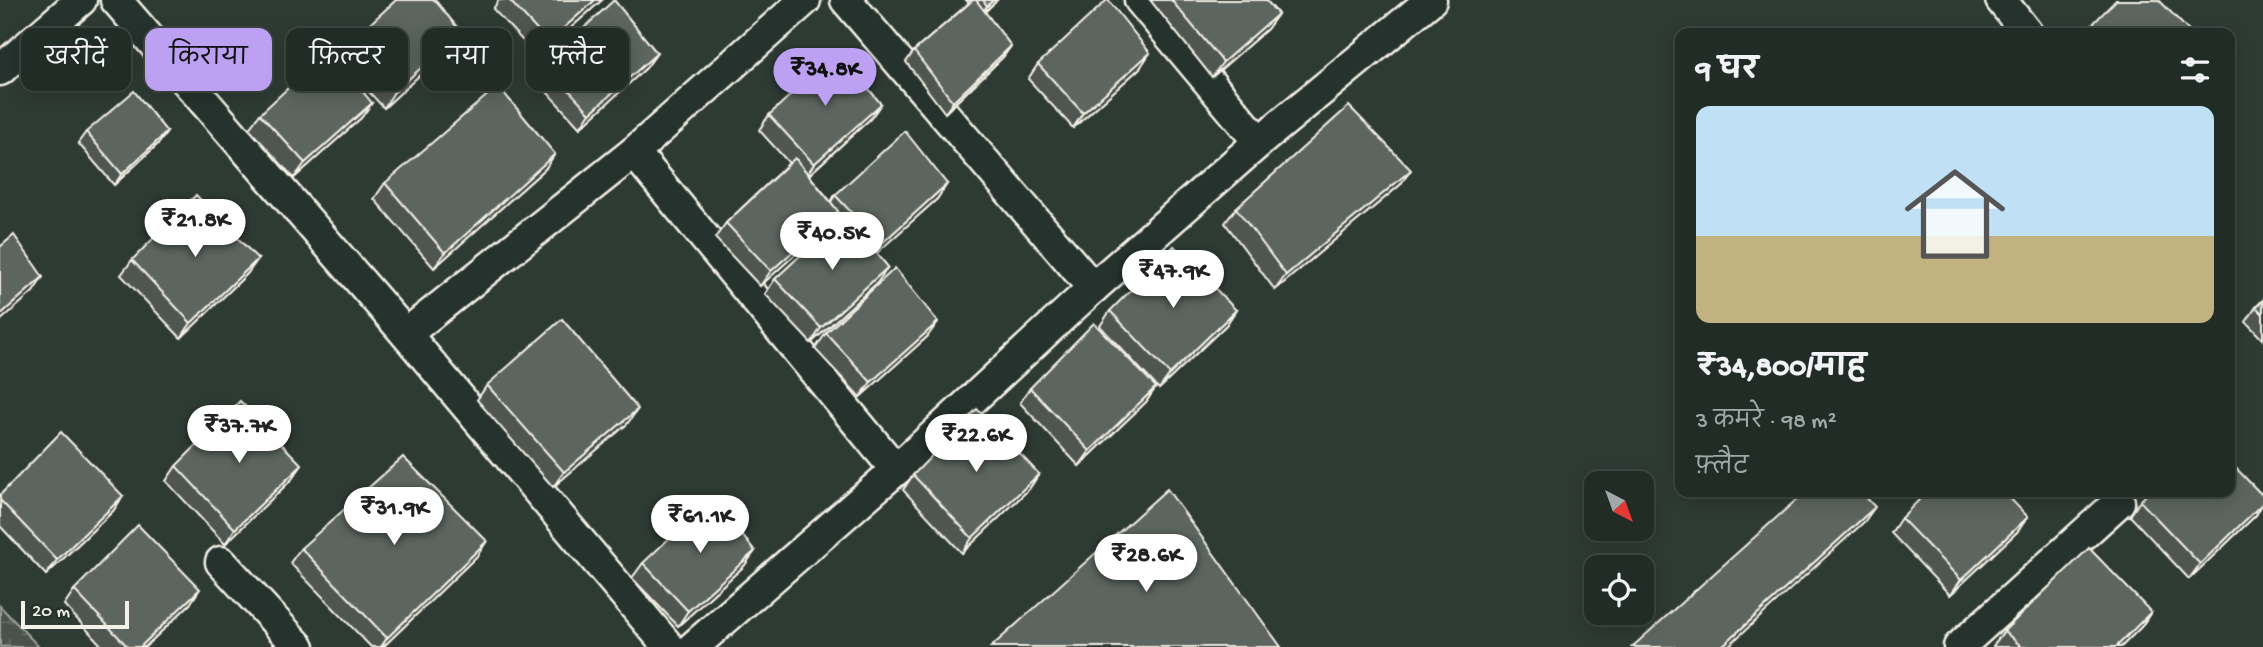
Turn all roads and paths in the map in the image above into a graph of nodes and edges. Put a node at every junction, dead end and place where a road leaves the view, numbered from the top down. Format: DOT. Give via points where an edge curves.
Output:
graph roads {
  1 [pos="81,0"];
  2 [pos="116,0"];
  3 [pos="805,0"];
  4 [pos="846,0"];
  5 [pos="1140,0"];
  6 [pos="1431,0"];
  7 [pos="2001,0"];
  8 [pos="2023,28"];
  9 [pos="0,69"];
  10 [pos="1259,142"];
  11 [pos="634,152"];
  12 [pos="1093,288"];
  13 [pos="406,334"];
  14 [pos="896,470"];
  15 [pos="2119,502"];
  16 [pos="221,562"];
  17 [pos="299,647"];
  18 [pos="669,647"];
  19 [pos="693,647"];
  20 [pos="1959,647"];
  1 -- 9 [label="street"];
  2 -- 13 [label="street"];
  3 -- 11 [label="street"];
  4 -- 12 [label="street"];
  5 -- 10 [label="street"];
  6 -- 10 [label="street"];
  7 -- 8 [label="street"];
  10 -- 12 [label="street"];
  11 -- 13 [label="street"];
  11 -- 14 [label="street"];
  12 -- 14 [label="street"];
  13 -- 18 [label="street"];
  14 -- 19 [label="street"];
  15 -- 20 [label="street"];
  16 -- 17 [label="street"];
}
